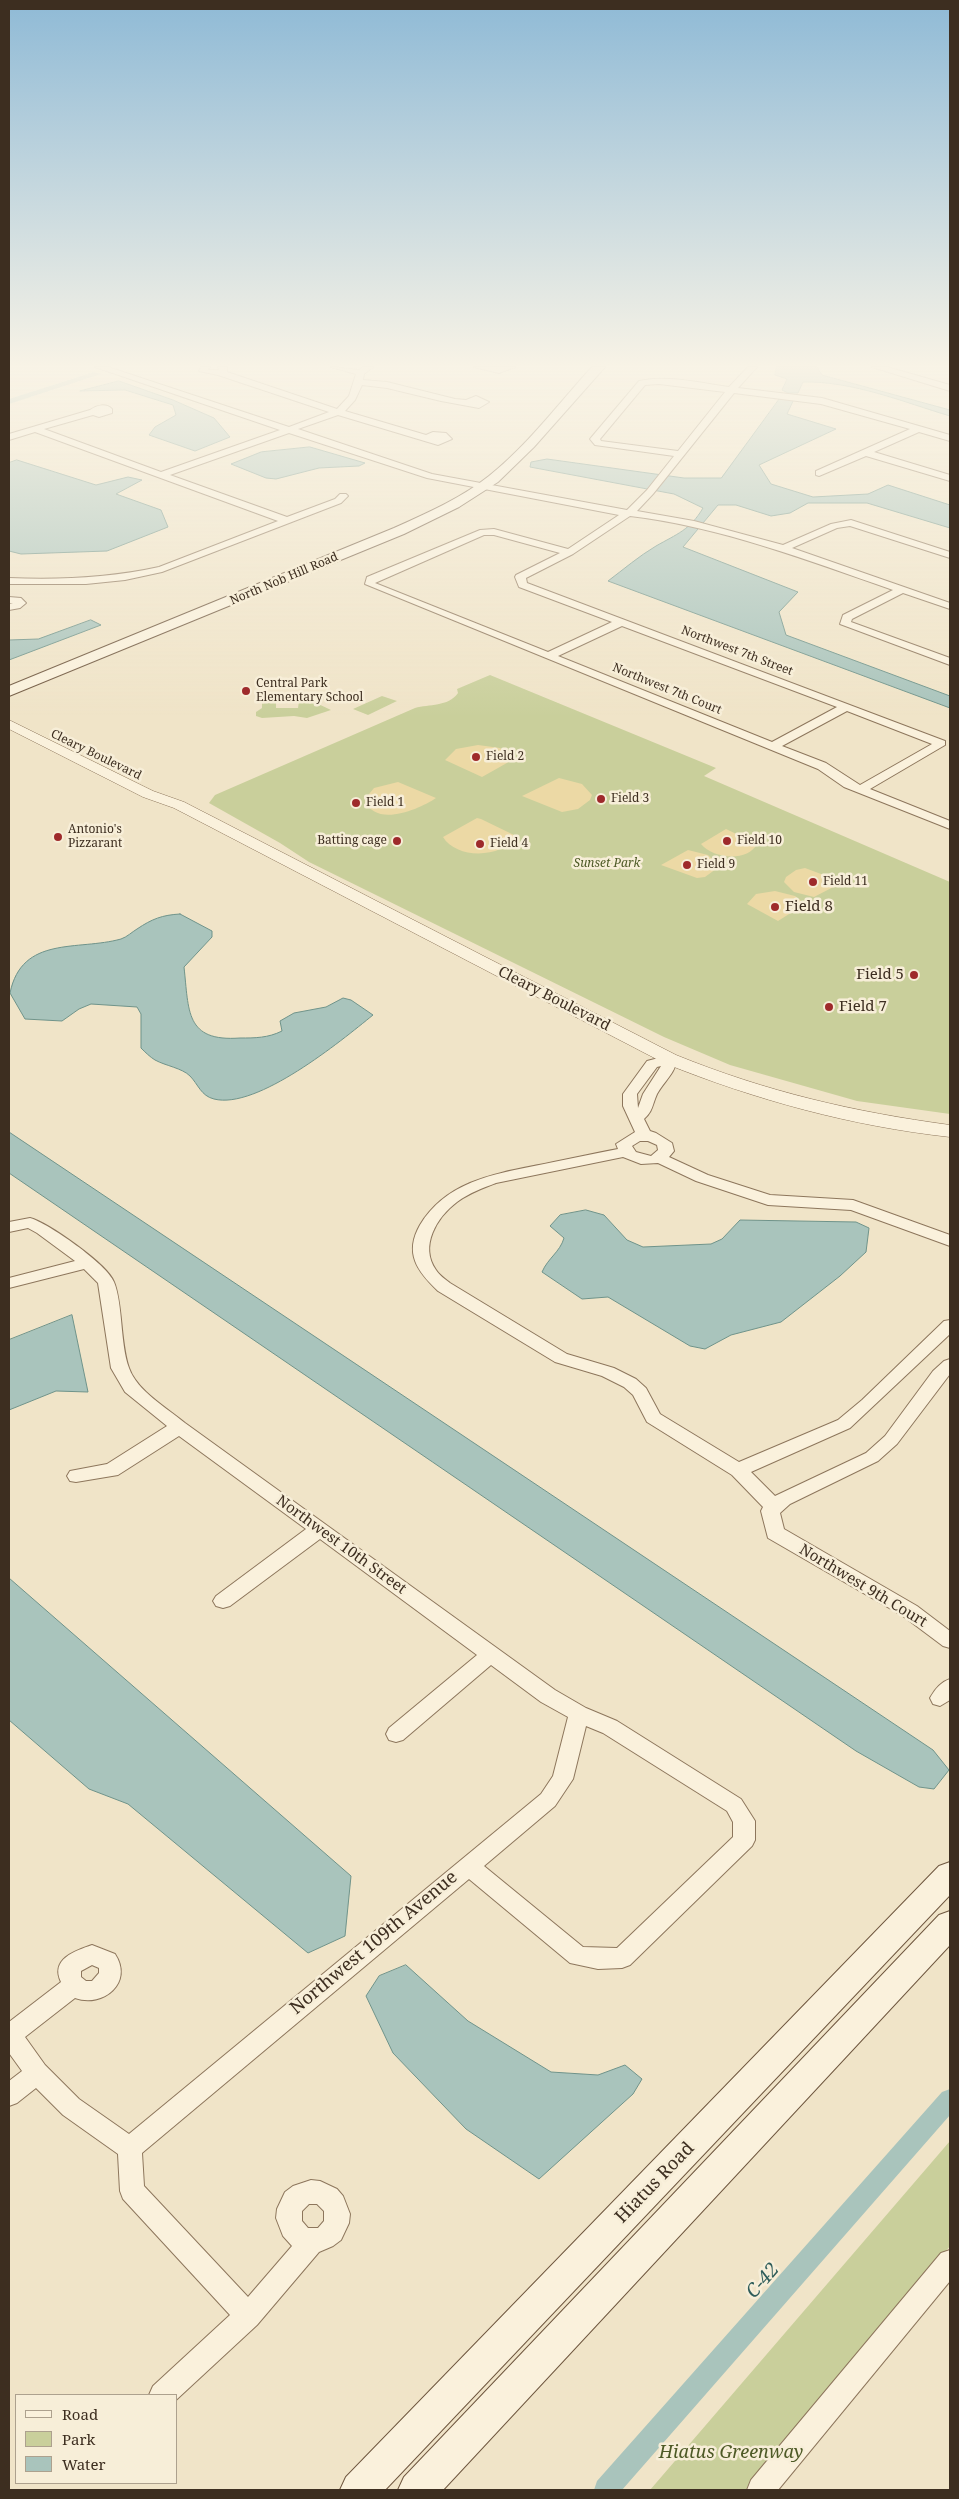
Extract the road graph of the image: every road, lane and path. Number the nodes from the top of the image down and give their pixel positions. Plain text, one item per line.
1 (478, 483) edge
2 (189, 484) edge
3 (477, 484) edge
4 (481, 484) edge
5 (657, 484) edge
6 (343, 496) dead end
7 (630, 512) junction
8 (288, 521) junction
9 (706, 526) joint
10 (783, 549) junction
11 (569, 552) junction
12 (950, 555) edge
13 (9, 581) edge
14 (28, 582) junction
15 (901, 590) junction
16 (11, 602) edge
17 (950, 606) edge
18 (622, 622) junction
19 (548, 656) junction
20 (950, 662) edge
21 (9, 680) edge
22 (9, 691) edge
23 (846, 707) junction
24 (9, 712) edge
25 (9, 724) edge
26 (772, 746) junction
27 (861, 789) junction
28 (179, 805) junction
29 (950, 824) edge
30 (670, 1059) junction
31 (950, 1132) edge
32 (644, 1135) junction
33 (626, 1152) junction
34 (660, 1158) junction
35 (9, 1227) edge
36 (950, 1241) edge
37 (422, 1259) joint
38 (88, 1263) junction
39 (9, 1283) edge
40 (950, 1325) edge
41 (950, 1365) edge
42 (179, 1427) junction
43 (738, 1470) junction
44 (76, 1476) dead end
45 (774, 1507) junction
46 (320, 1530) junction
47 (223, 1600) dead end
48 (950, 1641) edge
49 (491, 1654) junction
50 (579, 1714) junction
51 (396, 1734) dead end
52 (744, 1821) joint
53 (468, 1865) junction
54 (950, 1875) edge
55 (950, 1924) edge
56 (73, 1986) dead end
57 (10, 2034) edge
58 (37, 2073) junction
59 (9, 2095) edge
60 (130, 2148) junction
61 (312, 2241) dead end
62 (950, 2262) edge
63 (248, 2316) junction
64 (163, 2394) edge
65 (359, 2490) edge
66 (417, 2490) edge
67 (762, 2490) edge

1 - 22 main road, North Nob Hill Road
2 - 8 street
3 - 21 main road, North Nob Hill Road
4 - 7 street
5 - 7 street
6 - 8 street
7 - 9 street
7 - 11 street
8 - 14 street
9 - 10 street
10 - 12 street
10 - 15 street
11 - 18 street, Northwest 7th Street
11 - 19 street, Northwest 7th Court
13 - 14 street
14 - 16 street
15 - 17 street
15 - 20 street
18 - 19 street
18 - 23 street, Northwest 7th Street
19 - 26 street, Northwest 7th Court
23 - 26 street
23 - 27 street, Northwest 7th Street
24 - 28 street, Cleary Boulevard
25 - 28 street, Cleary Boulevard
26 - 27 street, Northwest 7th Court
27 - 29 street, Northwest 7th Court
28 - 30 street, Cleary Boulevard
30 - 31 street, Cleary Boulevard
30 - 32 street
32 - 33 street
32 - 34 street
33 - 34 street
33 - 37 street
34 - 36 street
35 - 38 street, Northwest 10th Street
37 - 43 street
38 - 39 street
38 - 42 street, Northwest 10th Street
40 - 43 street
41 - 45 street
42 - 44 street
42 - 46 street, Northwest 10th Street
43 - 45 street
45 - 48 street, Northwest 9th Court
46 - 47 street
46 - 49 street, Northwest 10th Street
49 - 50 street, Northwest 10th Street
49 - 51 street
50 - 52 street, Northwest 10th Street
50 - 53 street, Northwest 109th Avenue
52 - 53 street
53 - 60 street, Northwest 109th Avenue
54 - 65 main road, Hiatus Road
55 - 66 main road
56 - 57 street
57 - 58 street
58 - 59 street
58 - 60 street
60 - 63 street
61 - 63 street
62 - 67 street
63 - 64 street

